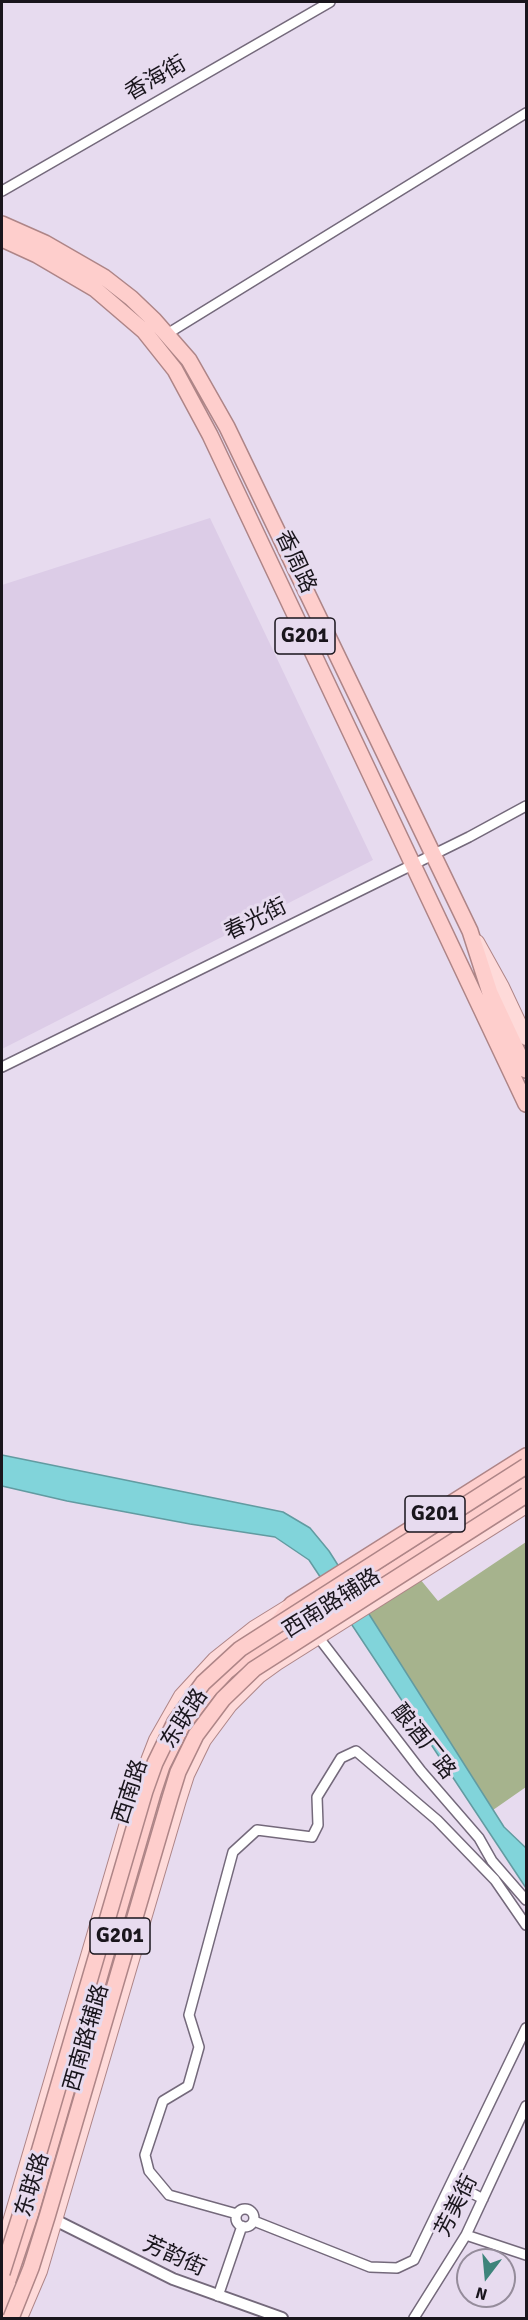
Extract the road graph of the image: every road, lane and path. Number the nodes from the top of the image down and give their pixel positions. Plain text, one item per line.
1 (330, 2) edge
2 (526, 113) edge
3 (2, 190) edge
4 (2, 224) edge
5 (2, 239) edge
6 (167, 334) junction
7 (526, 806) edge
8 (433, 855) junction
9 (413, 864) junction
10 (470, 931) junction
11 (526, 1038) edge
12 (2, 1067) edge
13 (526, 1070) edge
14 (526, 1104) edge
15 (526, 1456) edge
16 (526, 1466) edge
17 (526, 1485) edge
18 (526, 1495) edge
19 (526, 1506) edge
20 (292, 1604) junction
21 (308, 1624) junction
22 (318, 1637) junction
23 (144, 1854) junction
24 (150, 1897) junction
25 (526, 1900) edge
26 (526, 1924) edge
27 (526, 2028) edge
28 (526, 2106) edge
29 (453, 2183) junction
30 (483, 2199) junction
31 (35, 2214) junction
32 (237, 2214) junction
33 (55, 2220) junction
34 (254, 2221) junction
35 (242, 2226) junction
36 (466, 2235) junction
37 (2, 2243) edge
38 (25, 2244) junction
39 (526, 2255) edge
40 (2, 2273) edge
41 (218, 2296) junction
42 (2, 2298) edge
43 (2, 2316) edge
44 (11, 2319) edge
45 (20, 2319) edge
46 (282, 2319) edge
47 (414, 2319) edge

1 - 3 street, 香海街
2 - 6 street
4 - 6 highway, 香周路 / G201
5 - 9 highway, 香周路 / G201
6 - 8 highway, 香周路 / G201
7 - 8 street, 春光街
8 - 9 street, 春光街
8 - 10 highway, 香周路 / G201
9 - 12 street, 春光街
9 - 14 highway, 香周路 / G201
10 - 11 main road, 香周路
10 - 13 highway, G201
15 - 20 highway, 西南路 / G201
16 - 40 highway, 东联路, bridge
17 - 21 highway, 西南路 / G201
18 - 44 highway, 东联路, bridge
19 - 22 main road, 西南路辅路
20 - 21 street, 酿酒厂路
20 - 31 highway, 西南路 / G201
20 - 37 main road, 西南路辅路
21 - 22 street, 酿酒厂路
21 - 23 highway, 西南路 / G201
22 - 24 main road, 西南路辅路
22 - 25 street, 酿酒厂路
23 - 24 highway
23 - 31 highway, 西南路 / G201
24 - 33 main road, 西南路辅路
26 - 32 street
27 - 29 street
28 - 30 street, 芳美街
29 - 30 street
29 - 34 street
30 - 36 street, 芳美街
31 - 33 highway
31 - 38 highway, 西南路 / G201
32 - 34 street
32 - 35 street
33 - 41 street, 芳韵街
33 - 45 main road, 西南路辅路
34 - 35 street
35 - 41 street
36 - 39 street
36 - 47 street, 芳美街
37 - 38 street
38 - 42 highway, 西南路 / G201
38 - 43 highway, 西南路 / G201
41 - 46 street, 芳韵街

